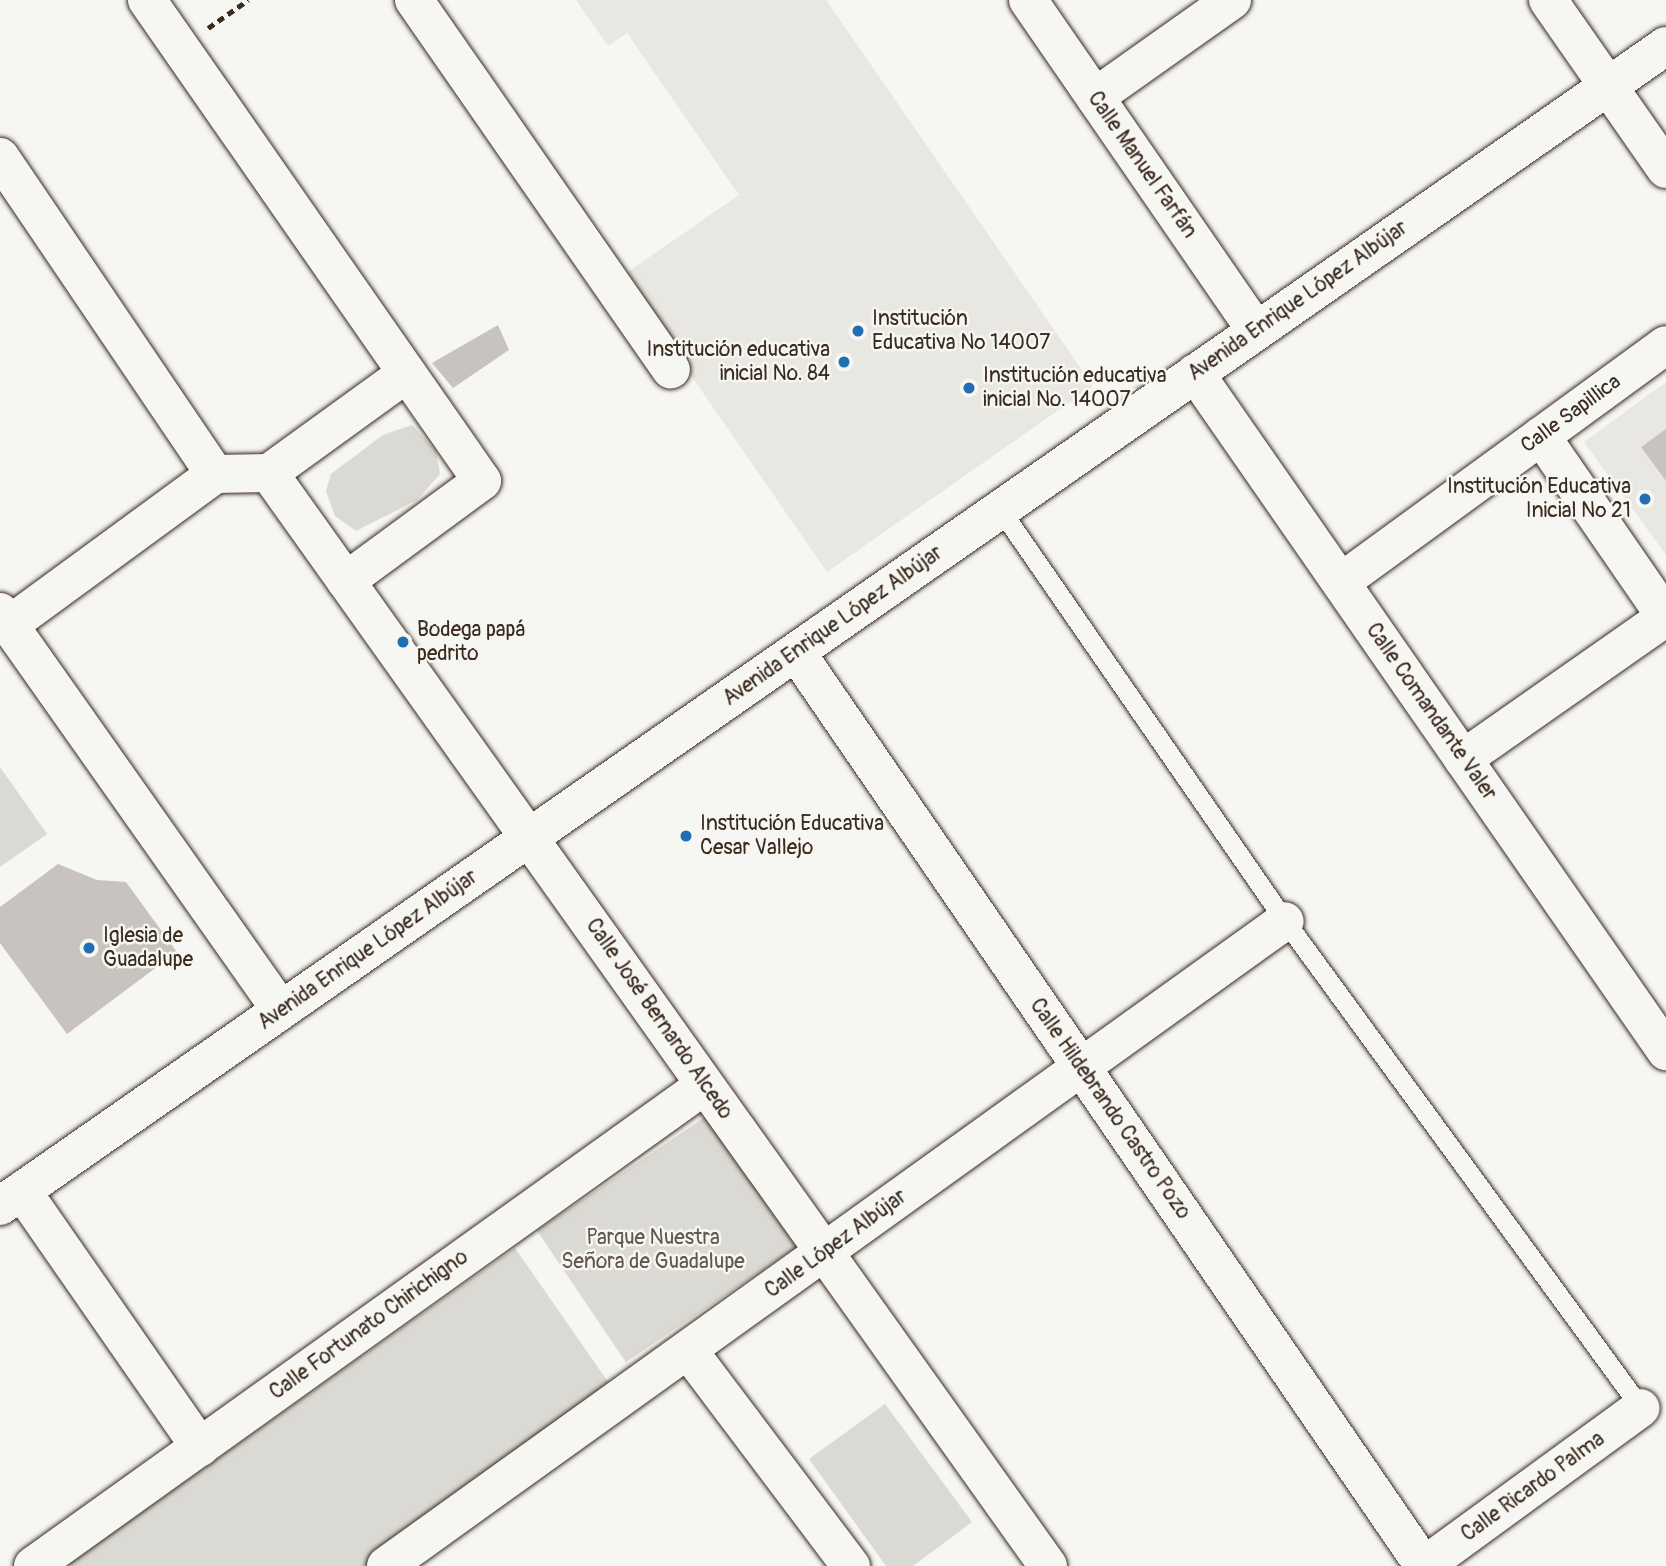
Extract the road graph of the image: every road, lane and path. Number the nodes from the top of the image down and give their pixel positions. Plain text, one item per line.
1 (147, 0) edge
2 (248, 0) edge
3 (414, 0) edge
4 (1028, 0) edge
5 (1232, 0) edge
6 (1548, 0) edge
7 (1666, 46) edge
8 (182, 47) junction
9 (1608, 85) junction
10 (1094, 96) junction
11 (0, 156) edge
12 (1666, 169) edge
13 (1256, 331) junction
14 (1666, 345) edge
15 (671, 370) dead end
16 (407, 373) junction
17 (1195, 373) junction
18 (1541, 436) junction
19 (270, 472) junction
20 (215, 474) junction
21 (1000, 509) junction
22 (346, 581) junction
23 (1341, 582) junction
24 (1666, 617) edge
25 (4, 618) edge
26 (796, 652) junction
27 (1464, 759) junction
28 (529, 838) junction
29 (1285, 921) junction
30 (281, 1010) junction
31 (1666, 1051) edge
32 (1082, 1067) junction
33 (705, 1085) junction
34 (11, 1199) edge
35 (824, 1252) junction
36 (688, 1350) junction
37 (1642, 1408) joint
38 (200, 1447) junction
39 (33, 1566) edge
40 (386, 1566) edge
41 (851, 1566) edge
42 (1048, 1566) edge
43 (1424, 1566) edge

1 - 8 street
2 - 8 path
3 - 15 street
4 - 10 street, Calle Manuel Farfán
5 - 10 street
6 - 9 street
7 - 9 street, Avenida Enrique López Albújar
8 - 16 street
9 - 12 street
9 - 13 street, Avenida Enrique López Albújar
10 - 13 street, Calle Manuel Farfán
11 - 20 street
13 - 17 street, Avenida Enrique López Albújar
14 - 18 street, Calle Sapillica
16 - 19 street
16 - 22 street
17 - 21 street, Avenida Enrique López Albújar
17 - 23 street, Calle Comandante Valer
18 - 23 street, Calle Sapillica
18 - 24 street
19 - 20 street
19 - 22 street, Calle José Bernardo Alcedo
20 - 25 street
21 - 26 street, Avenida Enrique López Albújar
21 - 29 lane
22 - 28 street, Calle José Bernardo Alcedo
23 - 27 street, Calle Comandante Valer
24 - 27 street
25 - 30 street
26 - 28 street, Avenida Enrique López Albújar
26 - 32 street, Calle Hildebrando Castro Pozo
27 - 31 street, Calle Comandante Valer
28 - 30 street, Avenida Enrique López Albújar
28 - 33 street, Calle José Bernardo Alcedo
29 - 32 street, Calle López Albújar
29 - 37 lane
30 - 34 street, Avenida Enrique López Albújar
32 - 35 street, Calle López Albújar
32 - 43 street, Calle Hildebrando Castro Pozo
33 - 35 street, Calle José Bernardo Alcedo
33 - 38 street, Calle Fortunato Chirichigno
34 - 38 street
35 - 36 street, Calle López Albújar
35 - 42 street, Calle José Bernardo Alcedo
36 - 40 street, Calle López Albújar
36 - 41 street
37 - 43 street, Calle Ricardo Palma
38 - 39 street, Calle Fortunato Chirichigno

